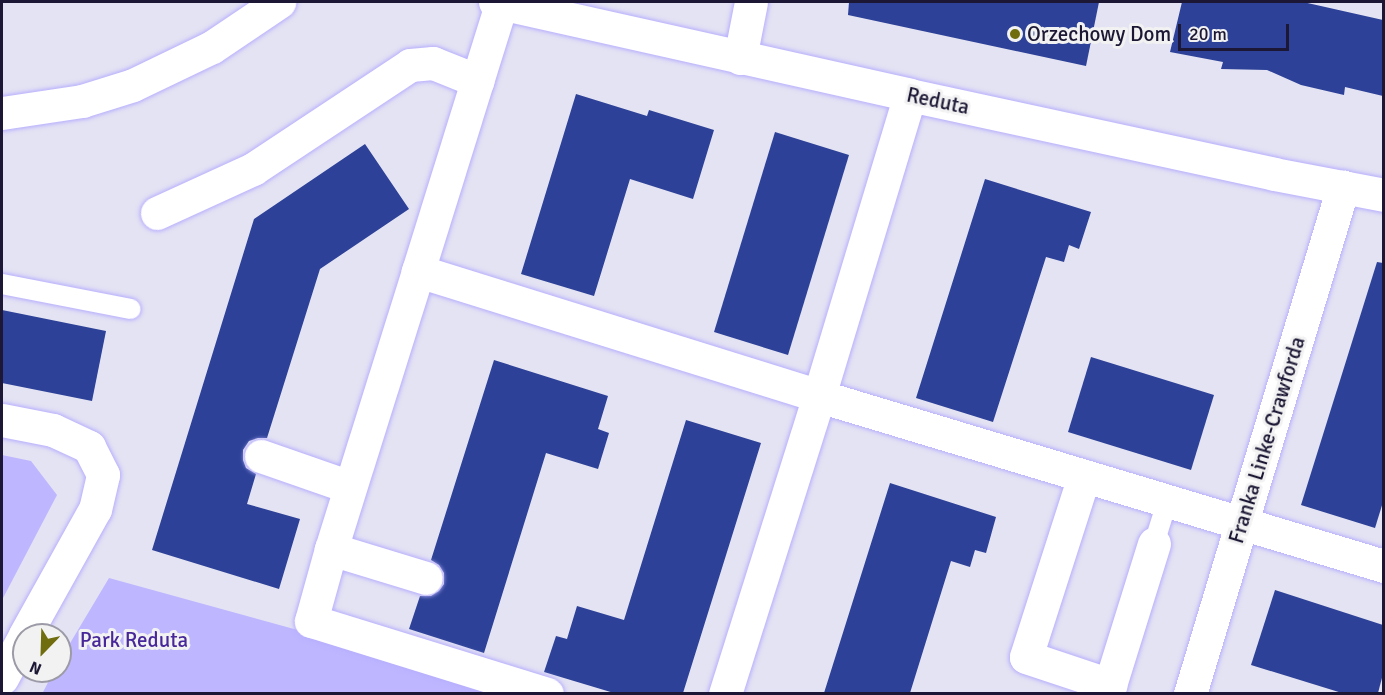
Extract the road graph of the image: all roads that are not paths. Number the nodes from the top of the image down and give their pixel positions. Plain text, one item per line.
1 (279, 2) edge
2 (751, 2) edge
3 (498, 3) edge
4 (740, 58) junction
5 (478, 81) junction
6 (910, 95) junction
7 (2, 113) edge
8 (1343, 187) junction
9 (1383, 195) edge
10 (157, 213) dead end
11 (418, 272) junction
12 (2, 284) edge
13 (131, 309) dead end
14 (819, 396) junction
15 (2, 420) edge
16 (261, 456) dead end
17 (1084, 476) junction
18 (350, 487) junction
19 (1167, 502) junction
20 (1242, 522) junction
21 (1154, 544) joint
22 (331, 549) junction
23 (1383, 566) edge
24 (426, 578) dead end
25 (32, 623) edge
26 (12, 660) edge
27 (2, 678) edge
28 (547, 693) edge
29 (725, 693) edge
30 (1190, 693) edge

1 - 7 street
2 - 4 street
3 - 4 street, Reduta
3 - 5 street
4 - 6 street, Reduta
5 - 10 street
5 - 11 street
6 - 8 street, Reduta
6 - 14 street
8 - 9 street, Reduta
8 - 20 street, Franka Linke-Crawforda
11 - 14 street
11 - 18 street
12 - 13 lane
14 - 17 street
14 - 29 street
15 - 25 street
16 - 18 street
17 - 19 street
17 - 21 street
18 - 22 street
19 - 20 street
19 - 21 lane
20 - 23 street
20 - 30 street, Franka Linke-Crawforda
22 - 24 street
22 - 28 street
26 - 27 street

